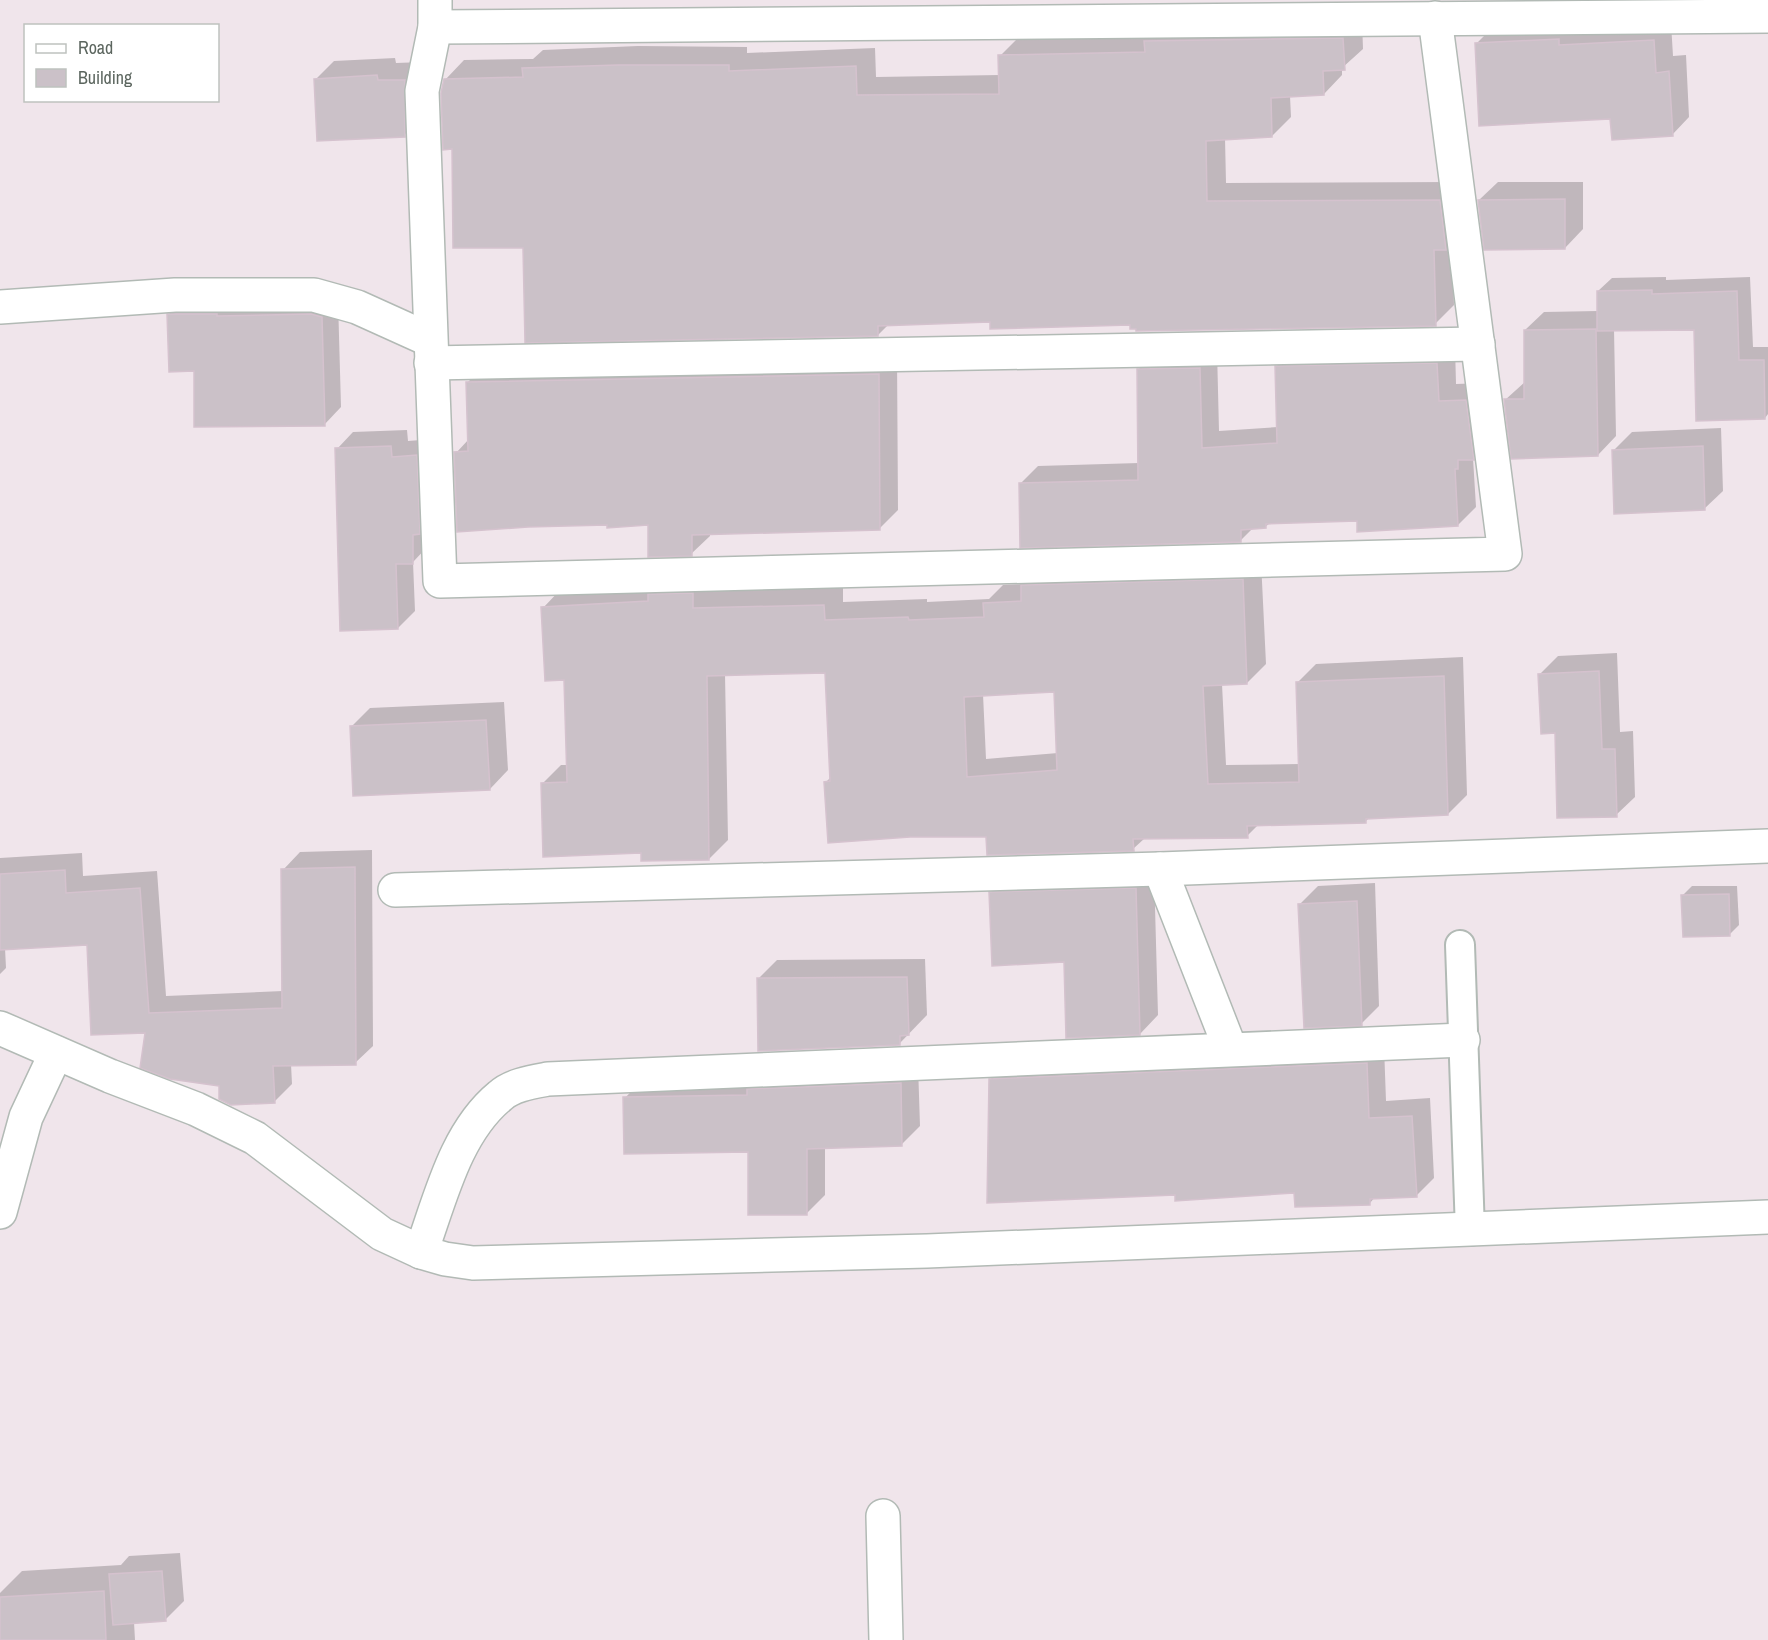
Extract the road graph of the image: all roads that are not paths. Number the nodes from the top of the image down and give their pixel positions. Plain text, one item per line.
1 (435, 13) edge
2 (1768, 16) edge
3 (1435, 18) junction
4 (0, 307) edge
5 (1478, 344) junction
6 (431, 352) junction
7 (1768, 846) edge
8 (1160, 869) junction
9 (395, 890) dead end
10 (1460, 945) dead end
11 (0, 1028) edge
12 (1463, 1040) junction
13 (1230, 1048) junction
14 (56, 1053) junction
15 (0, 1212) edge
16 (1768, 1217) edge
17 (1470, 1231) junction
18 (421, 1252) junction
19 (883, 1516) dead end
20 (886, 1640) edge

1 - 3 street
1 - 6 street
2 - 3 street
3 - 5 street
4 - 6 street
5 - 6 street
5 - 6 street
7 - 8 street
8 - 9 street
8 - 13 street
10 - 12 lane
11 - 14 street
12 - 13 street
12 - 17 lane
13 - 18 street
14 - 15 street
14 - 18 street
16 - 17 street
17 - 18 street
19 - 20 street

